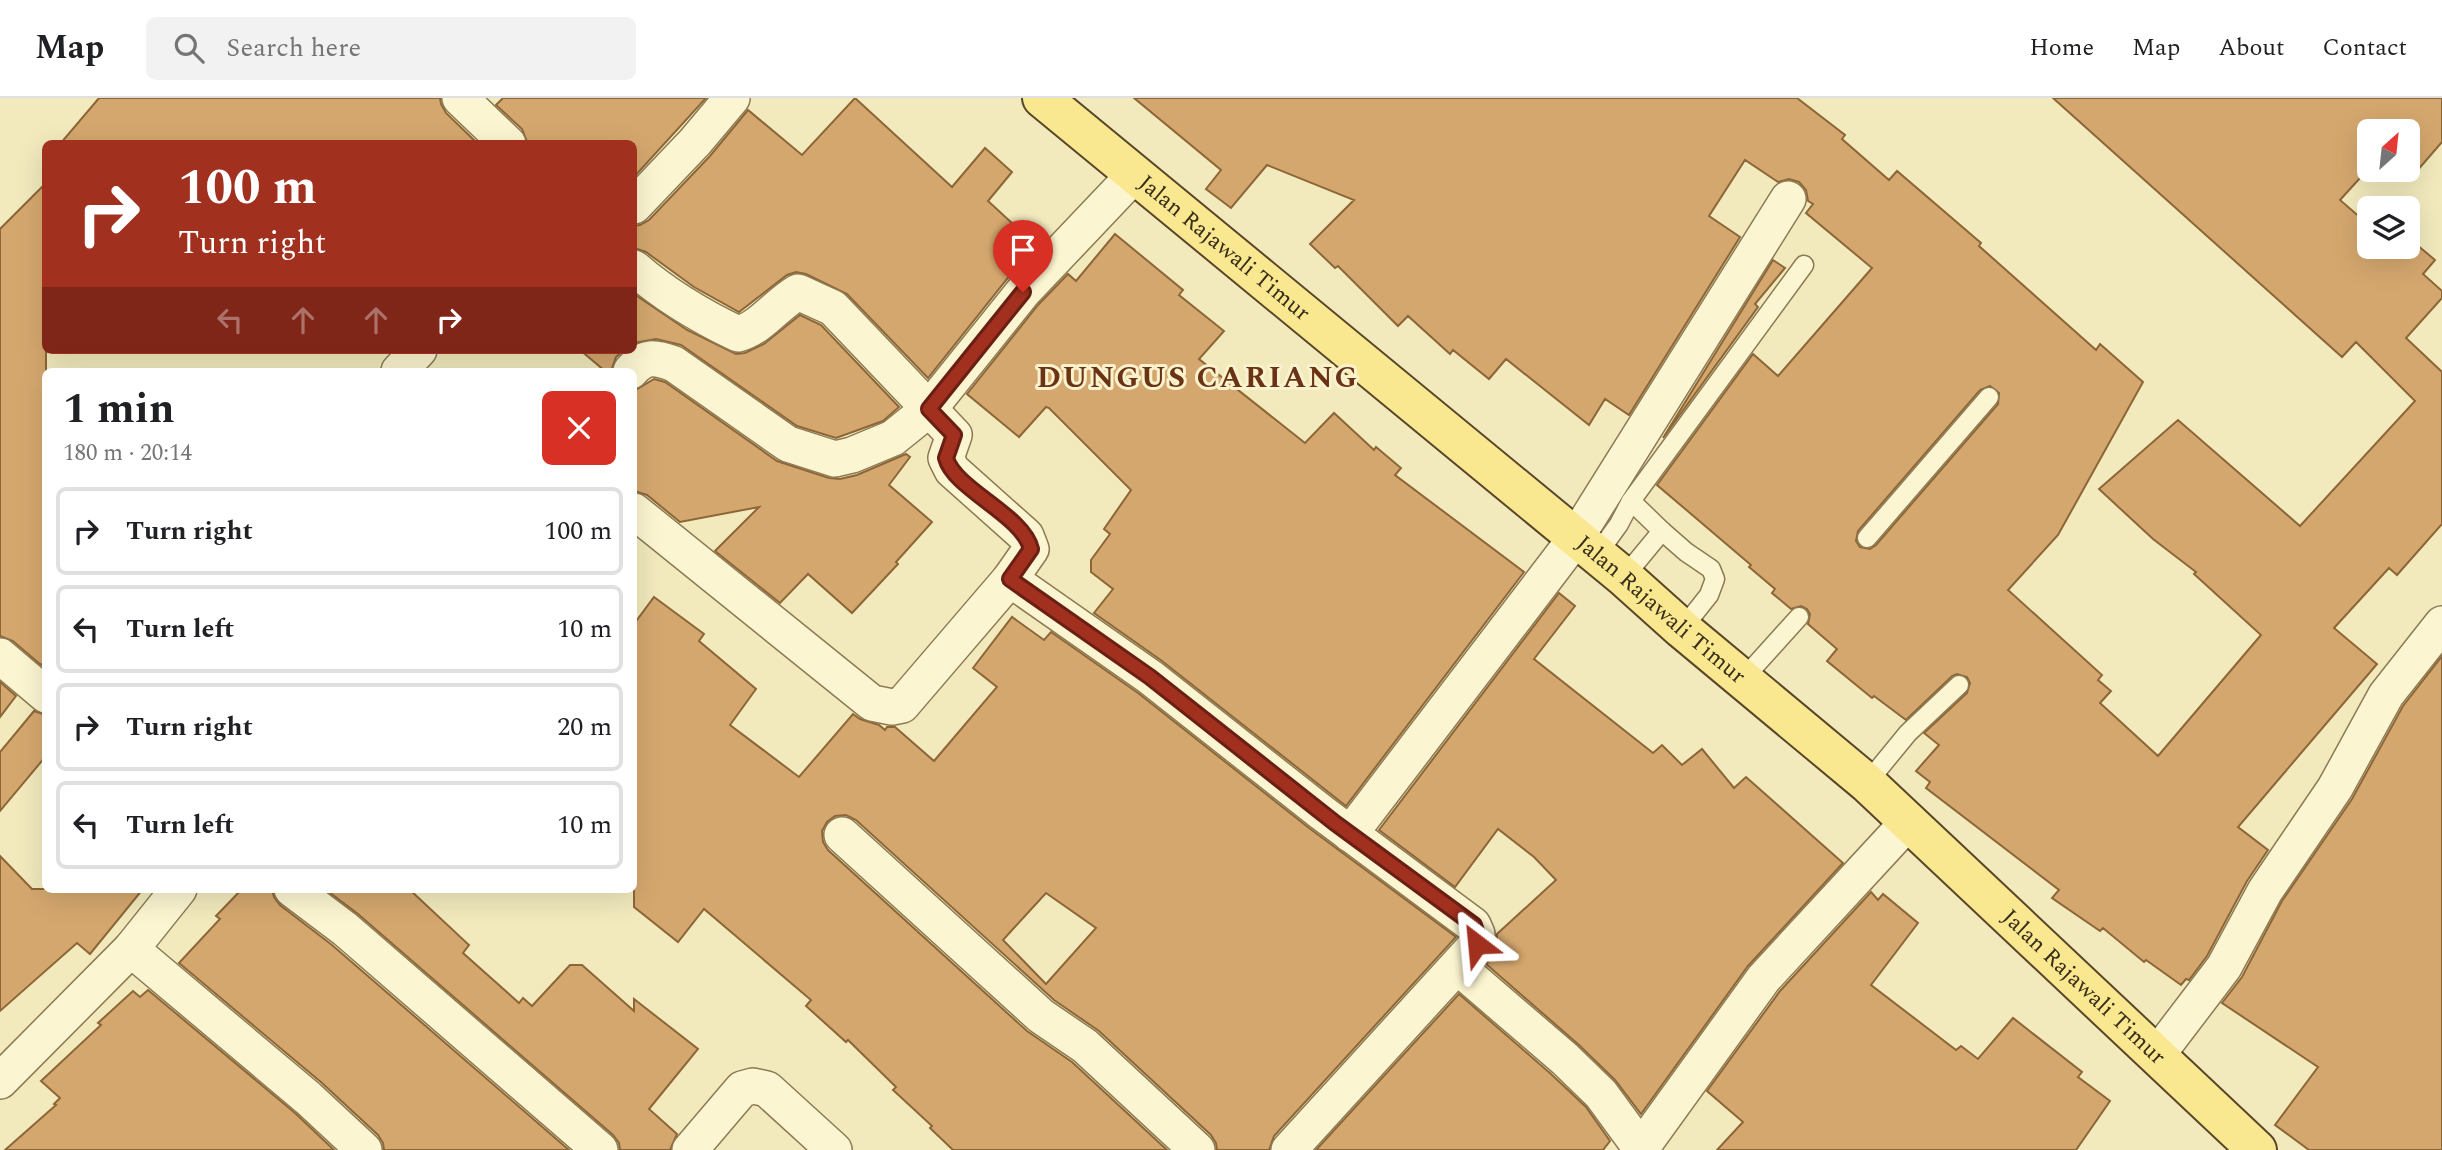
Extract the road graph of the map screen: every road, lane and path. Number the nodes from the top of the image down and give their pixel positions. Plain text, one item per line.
1 (460, 98) edge
2 (732, 98) edge
3 (1042, 98) edge
4 (504, 140) edge
5 (1135, 174) junction
6 (1788, 199) dead end
7 (637, 203) edge
8 (1804, 264) dead end
9 (637, 271) edge
10 (415, 354) edge
11 (402, 368) edge
12 (634, 368) edge
13 (1989, 397) dead end
14 (929, 409) junction
15 (1631, 502) junction
16 (637, 513) edge
17 (1662, 531) junction
18 (1867, 538) dead end
19 (1598, 557) junction
20 (1010, 579) junction
21 (1799, 617) dead end
22 (2442, 624) edge
23 (1682, 629) junction
24 (0, 656) edge
25 (1743, 679) junction
26 (40, 682) edge
27 (1959, 685) dead end
28 (1867, 783) junction
29 (1909, 821) junction
30 (1350, 834) junction
31 (842, 835) dead end
32 (176, 893) edge
33 (297, 893) edge
34 (131, 948) junction
35 (1458, 967) junction
36 (2157, 1055) junction
37 (0, 1081) edge
38 (1642, 1148) edge
39 (365, 1150) edge
40 (600, 1150) edge
41 (690, 1150) edge
42 (834, 1150) edge
43 (1198, 1150) edge
44 (1289, 1150) edge
45 (2257, 1150) edge

1 - 4 street
2 - 7 street
3 - 5 main road, Jalan Rajawali Timur
5 - 14 street
5 - 19 main road, Jalan Rajawali Timur
6 - 19 street
8 - 15 lane
9 - 14 street
10 - 11 street
12 - 14 street
13 - 18 lane
14 - 20 street
15 - 17 lane
15 - 19 lane
16 - 20 street
17 - 19 lane
17 - 23 lane
19 - 23 main road, Jalan Rajawali Timur
19 - 30 street
20 - 30 street
21 - 25 lane
22 - 36 street
23 - 25 main road, Jalan Rajawali Timur
24 - 26 street
25 - 28 main road, Jalan Rajawali Timur
27 - 28 lane
28 - 29 main road, Jalan Rajawali Timur
29 - 36 main road, Jalan Rajawali Timur
29 - 38 street
30 - 35 street
31 - 43 street
32 - 34 street
33 - 40 street
34 - 37 street
34 - 39 street
35 - 38 street
35 - 44 street
36 - 45 main road, Jalan Rajawali Timur
41 - 42 street

